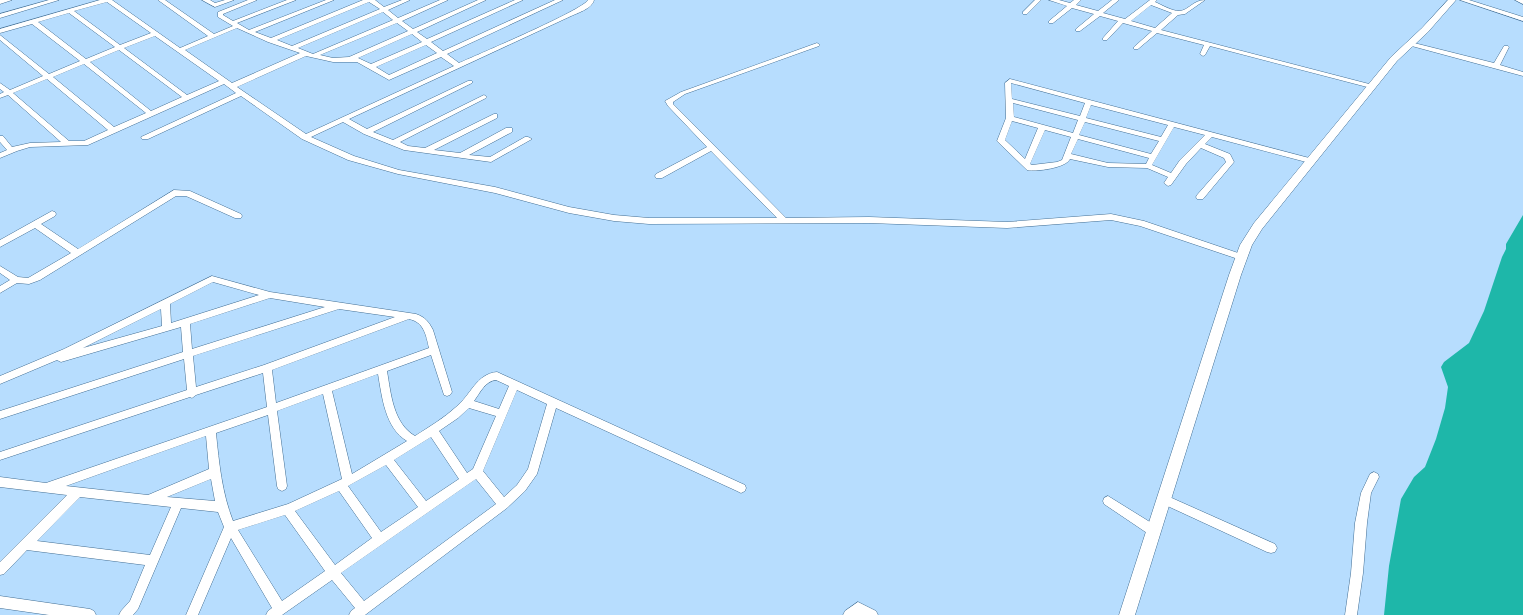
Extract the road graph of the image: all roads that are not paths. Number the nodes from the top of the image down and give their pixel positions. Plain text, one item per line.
1 (9, 0) edge
2 (56, 0) edge
3 (108, 0) edge
4 (161, 0) edge
5 (204, 0) edge
6 (231, 0) edge
7 (254, 0) edge
8 (293, 0) edge
9 (331, 0) edge
10 (370, 0) edge
11 (407, 0) edge
12 (445, 0) edge
13 (483, 0) edge
14 (520, 0) edge
15 (560, 0) edge
16 (591, 0) edge
17 (1038, 0) edge
18 (1052, 0) edge
19 (1078, 0) edge
20 (1116, 0) edge
21 (1202, 0) edge
22 (1452, 0) edge
23 (1463, 0) edge
24 (1518, 0) edge
25 (1153, 1) edge
26 (0, 2) edge
27 (1523, 2) edge
28 (1070, 6) junction
29 (384, 10) junction
30 (70, 11) junction
31 (1025, 13) dead end
32 (1176, 13) junction
33 (1098, 14) junction
34 (0, 16) edge
35 (1523, 19) edge
36 (397, 20) junction
37 (33, 21) junction
38 (1124, 21) junction
39 (1051, 22) dead end
40 (234, 25) junction
41 (1078, 30) dead end
42 (1155, 30) junction
43 (0, 31) edge
44 (411, 31) junction
45 (249, 32) junction
46 (156, 33) junction
47 (213, 36) junction
48 (0, 37) edge
49 (1105, 39) dead end
50 (270, 41) junction
51 (426, 42) junction
52 (817, 44) dead end
53 (1208, 44) junction
54 (1410, 44) junction
55 (1256, 46) dead end
56 (1506, 47) dead end
57 (121, 48) junction
58 (1136, 48) dead end
59 (291, 49) junction
60 (180, 50) junction
61 (441, 53) junction
62 (304, 54) junction
63 (1203, 54) dead end
64 (1253, 55) junction
65 (313, 56) junction
66 (350, 59) junction
67 (85, 62) junction
68 (458, 66) junction
69 (1496, 66) junction
70 (371, 67) junction
71 (1523, 74) edge
72 (48, 76) junction
73 (224, 81) junction
74 (470, 82) dead end
75 (0, 85) edge
76 (232, 86) junction
77 (1371, 86) junction
78 (8, 92) junction
79 (241, 93) junction
80 (0, 96) edge
81 (186, 97) junction
82 (484, 97) dead end
83 (1009, 100) junction
84 (1089, 102) junction
85 (150, 113) junction
86 (494, 116) dead end
87 (1010, 118) junction
88 (1082, 118) junction
89 (343, 120) junction
90 (1172, 124) junction
91 (1042, 127) junction
92 (113, 130) junction
93 (509, 130) dead end
94 (367, 132) junction
95 (1211, 134) junction
96 (305, 136) junction
97 (1076, 136) junction
98 (145, 137) dead end
99 (0, 138) edge
100 (528, 139) dead end
101 (1163, 140) junction
102 (67, 143) junction
103 (393, 143) junction
104 (1201, 145) junction
105 (713, 147) junction
106 (11, 150) junction
107 (427, 150) junction
108 (0, 156) edge
109 (461, 156) junction
110 (1068, 156) junction
111 (1153, 157) junction
112 (1310, 161) junction
113 (1026, 165) junction
114 (1148, 166) junction
115 (659, 176) dead end
116 (1200, 197) dead end
117 (52, 214) dead end
118 (238, 216) dead end
119 (784, 220) junction
120 (35, 224) junction
121 (0, 244) edge
122 (78, 253) junction
123 (1241, 256) junction
124 (0, 269) edge
125 (16, 280) junction
126 (0, 290) edge
127 (270, 295) junction
128 (165, 302) junction
129 (338, 306) junction
130 (409, 316) junction
131 (185, 322) junction
132 (167, 328) junction
133 (434, 350) junction
134 (188, 355) junction
135 (39, 364) junction
136 (267, 368) junction
137 (382, 369) junction
138 (0, 380) edge
139 (515, 384) junction
140 (327, 389) junction
141 (447, 392) dead end
142 (192, 394) junction
143 (553, 402) junction
144 (467, 403) junction
145 (272, 409) junction
146 (502, 414) junction
147 (0, 415) edge
148 (211, 430) junction
149 (432, 430) junction
150 (415, 441) junction
151 (1, 454) edge
152 (387, 459) junction
153 (215, 472) junction
154 (477, 472) junction
155 (1374, 476) dead end
156 (466, 480) junction
157 (0, 482) edge
158 (344, 483) junction
159 (282, 486) dead end
160 (48, 487) junction
161 (741, 488) dead end
162 (78, 492) junction
163 (149, 499) junction
164 (1164, 500) junction
165 (1108, 502) dead end
166 (178, 503) junction
167 (503, 505) junction
168 (222, 506) junction
169 (425, 508) junction
170 (287, 509) junction
171 (230, 527) junction
172 (1154, 531) junction
173 (380, 540) junction
174 (26, 545) junction
175 (1271, 548) dead end
176 (153, 561) junction
177 (0, 570) edge
178 (333, 572) junction
179 (0, 602) edge
180 (276, 612) edge
181 (359, 612) edge
182 (90, 615) edge
183 (125, 615) edge
184 (192, 615) edge
185 (849, 615) edge
186 (872, 615) edge
187 (1128, 615) edge
188 (1351, 615) edge

1 - 26 street
2 - 34 street
3 - 30 street
3 - 46 street
4 - 47 street
5 - 6 street
7 - 40 street
8 - 40 street
9 - 45 street
10 - 29 street
10 - 50 street
11 - 29 street
12 - 36 street
13 - 44 street
14 - 51 street
15 - 61 street
16 - 68 street
17 - 31 street
18 - 28 street
19 - 28 street
20 - 33 street
21 - 32 street
22 - 54 street
23 - 35 street
24 - 27 street
25 - 32 street
25 - 38 street
28 - 33 street
28 - 39 street
29 - 36 street
29 - 59 street
30 - 37 street
30 - 57 street
32 - 42 street
33 - 38 street
33 - 41 street
36 - 44 street
36 - 65 street
37 - 43 street
37 - 67 street
38 - 42 street
38 - 49 street
40 - 45 street
40 - 47 street
42 - 53 street
42 - 58 street
44 - 51 street
44 - 66 street
45 - 50 street
46 - 57 street
46 - 60 street
47 - 60 street
48 - 72 street
50 - 59 street
51 - 61 street
51 - 70 street
52 - 105 street
53 - 63 street
53 - 64 street
54 - 69 street
54 - 77 street
55 - 64 street
56 - 69 street
57 - 67 street
57 - 81 street
59 - 62 street
60 - 73 street
61 - 68 street
61 - 70 street
62 - 65 street
62 - 76 street
64 - 77 street
65 - 66 street
66 - 70 street
67 - 72 street
67 - 85 street
68 - 89 street
69 - 71 street
72 - 78 street
72 - 92 street
73 - 76 street
73 - 81 street
74 - 94 street
75 - 78 street
76 - 79 street
77 - 112 street
78 - 80 street
78 - 102 street
79 - 96 street
79 - 98 street
81 - 85 street
82 - 103 street
83 - 84 street
83 - 87 street
83 - 88 street
84 - 88 street
84 - 90 street
85 - 92 street
86 - 107 street
87 - 91 street
87 - 113 street
88 - 97 street
88 - 101 street
89 - 94 street
89 - 96 street
90 - 95 street
90 - 101 street
91 - 97 street
91 - 113 street
92 - 102 street
93 - 109 street
94 - 103 street
95 - 104 street
95 - 112 street
96 - 119 street
97 - 110 street
97 - 111 street
99 - 106 street
100 - 109 street
101 - 111 street
102 - 106 street
103 - 107 street
104 - 114 street
104 - 116 street
105 - 115 street
105 - 119 street
106 - 108 street
107 - 109 street
110 - 113 street
110 - 114 street
111 - 114 street
112 - 123 street
117 - 120 street
118 - 122 street
119 - 123 street
120 - 121 street
120 - 122 street
122 - 125 street
123 - 164 street
124 - 125 street
125 - 126 street
127 - 128 street
127 - 129 street
127 - 131 street
128 - 132 street
128 - 135 street
129 - 130 street
129 - 134 street
130 - 133 street
130 - 136 street
131 - 132 street
131 - 134 street
132 - 135 street
133 - 137 street
133 - 141 street
134 - 142 street
134 - 147 street
135 - 138 street
136 - 142 street
136 - 145 street
137 - 140 street
137 - 150 street
139 - 143 street
139 - 144 street
139 - 146 street
140 - 145 street
140 - 158 street
142 - 151 street
143 - 161 street
143 - 167 street
144 - 146 street
144 - 149 street
145 - 148 street
145 - 159 street
146 - 154 street
148 - 153 street
148 - 160 street
149 - 150 street
149 - 156 street
150 - 152 street
152 - 158 street
152 - 169 street
153 - 163 street
153 - 168 street
154 - 156 street
154 - 167 street
155 - 188 street
156 - 169 street
157 - 160 street
158 - 170 street
158 - 173 street
160 - 162 street
162 - 163 street
162 - 174 street
163 - 166 street
164 - 172 street
164 - 175 street
165 - 172 street
166 - 168 street
166 - 176 street
167 - 181 street
168 - 171 street
169 - 173 street
170 - 171 street
170 - 178 street
171 - 180 street
171 - 184 street
172 - 187 street
173 - 178 street
174 - 176 street
174 - 177 street
176 - 183 street
178 - 180 street
178 - 181 street
179 - 182 street
185 - 186 street

